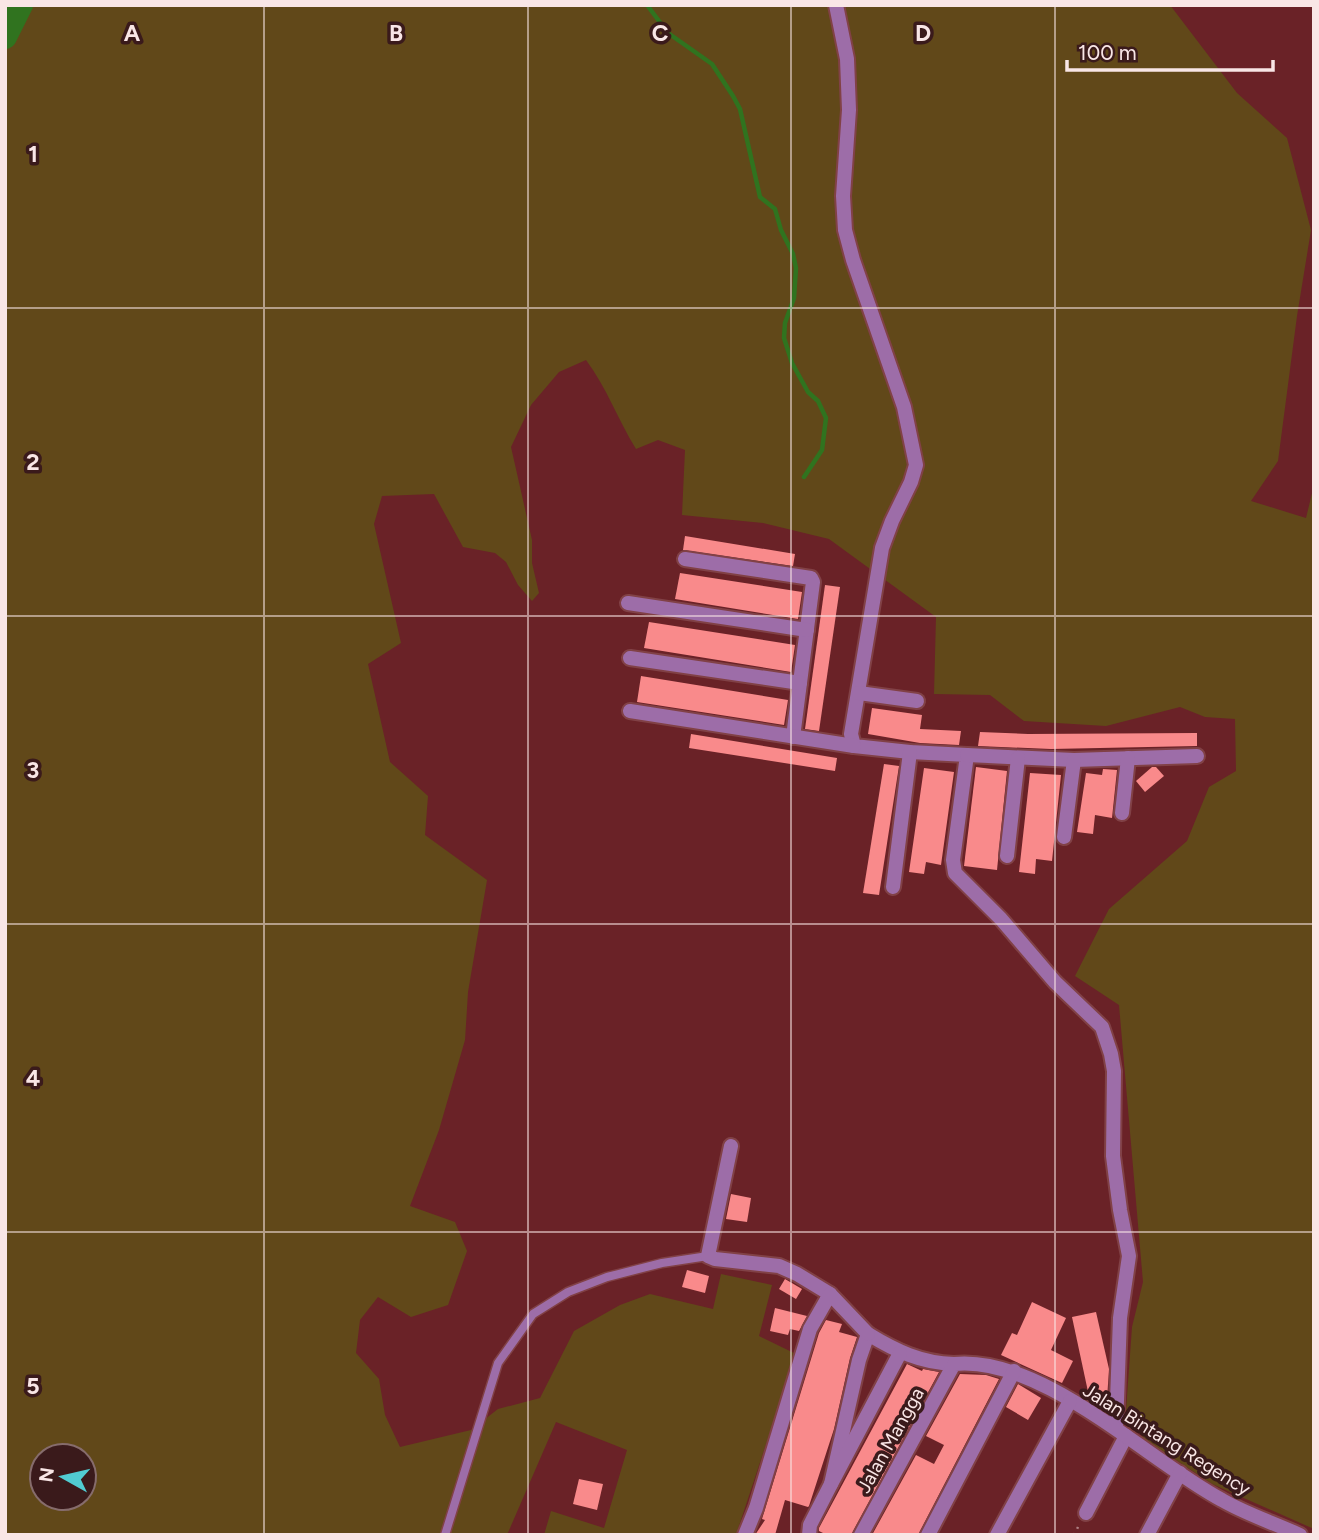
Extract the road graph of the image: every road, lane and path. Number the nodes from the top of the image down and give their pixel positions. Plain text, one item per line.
1 (836, 5) edge
2 (685, 559) dead end
3 (628, 603) dead end
4 (807, 630) junction
5 (630, 659) dead end
6 (800, 683) junction
7 (859, 693) junction
8 (917, 701) dead end
9 (629, 711) dead end
10 (793, 737) junction
11 (854, 746) junction
12 (910, 752) junction
13 (967, 755) junction
14 (1197, 756) dead end
15 (1017, 758) junction
16 (1128, 758) junction
17 (1074, 760) junction
18 (1122, 813) dead end
19 (1064, 837) dead end
20 (1007, 856) dead end
21 (893, 887) dead end
22 (731, 1146) dead end
23 (708, 1256) junction
24 (830, 1294) junction
25 (869, 1334) junction
26 (900, 1353) junction
27 (954, 1364) junction
28 (1014, 1371) junction
29 (1070, 1401) junction
30 (1121, 1432) junction
31 (1180, 1473) junction
32 (831, 1484) junction
33 (1086, 1513) dead end
34 (445, 1535) edge
35 (745, 1535) edge
36 (809, 1535) edge
37 (861, 1535) edge
38 (928, 1535) edge
39 (997, 1535) edge
40 (1147, 1535) edge
41 (1300, 1535) edge

1 - 7 street
2 - 4 street
3 - 4 street
4 - 6 street
5 - 6 street
6 - 10 street
7 - 8 street
7 - 11 street
9 - 10 street
10 - 11 street
11 - 12 street
12 - 13 street
12 - 21 street
13 - 15 street
13 - 30 street
14 - 16 street
15 - 17 street
15 - 20 street
16 - 17 street
16 - 18 street
17 - 19 street
22 - 23 street
23 - 24 street
23 - 34 lane
24 - 25 street
24 - 35 street
25 - 26 street, Jalan Mangga
25 - 32 street, Jalan Mangga
26 - 27 street, Jalan Mangga
26 - 32 street, Jalan Mangga
27 - 28 street, Jalan Mangga
27 - 37 street, Jalan Mangga
28 - 29 street, Jalan Bintang Regency
28 - 38 street
29 - 30 street, Jalan Bintang Regency
29 - 39 street
30 - 31 street, Jalan Bintang Regency
30 - 33 street
31 - 40 street
31 - 41 street, Jalan Bintang Regency
32 - 36 street, Jalan Mangga

